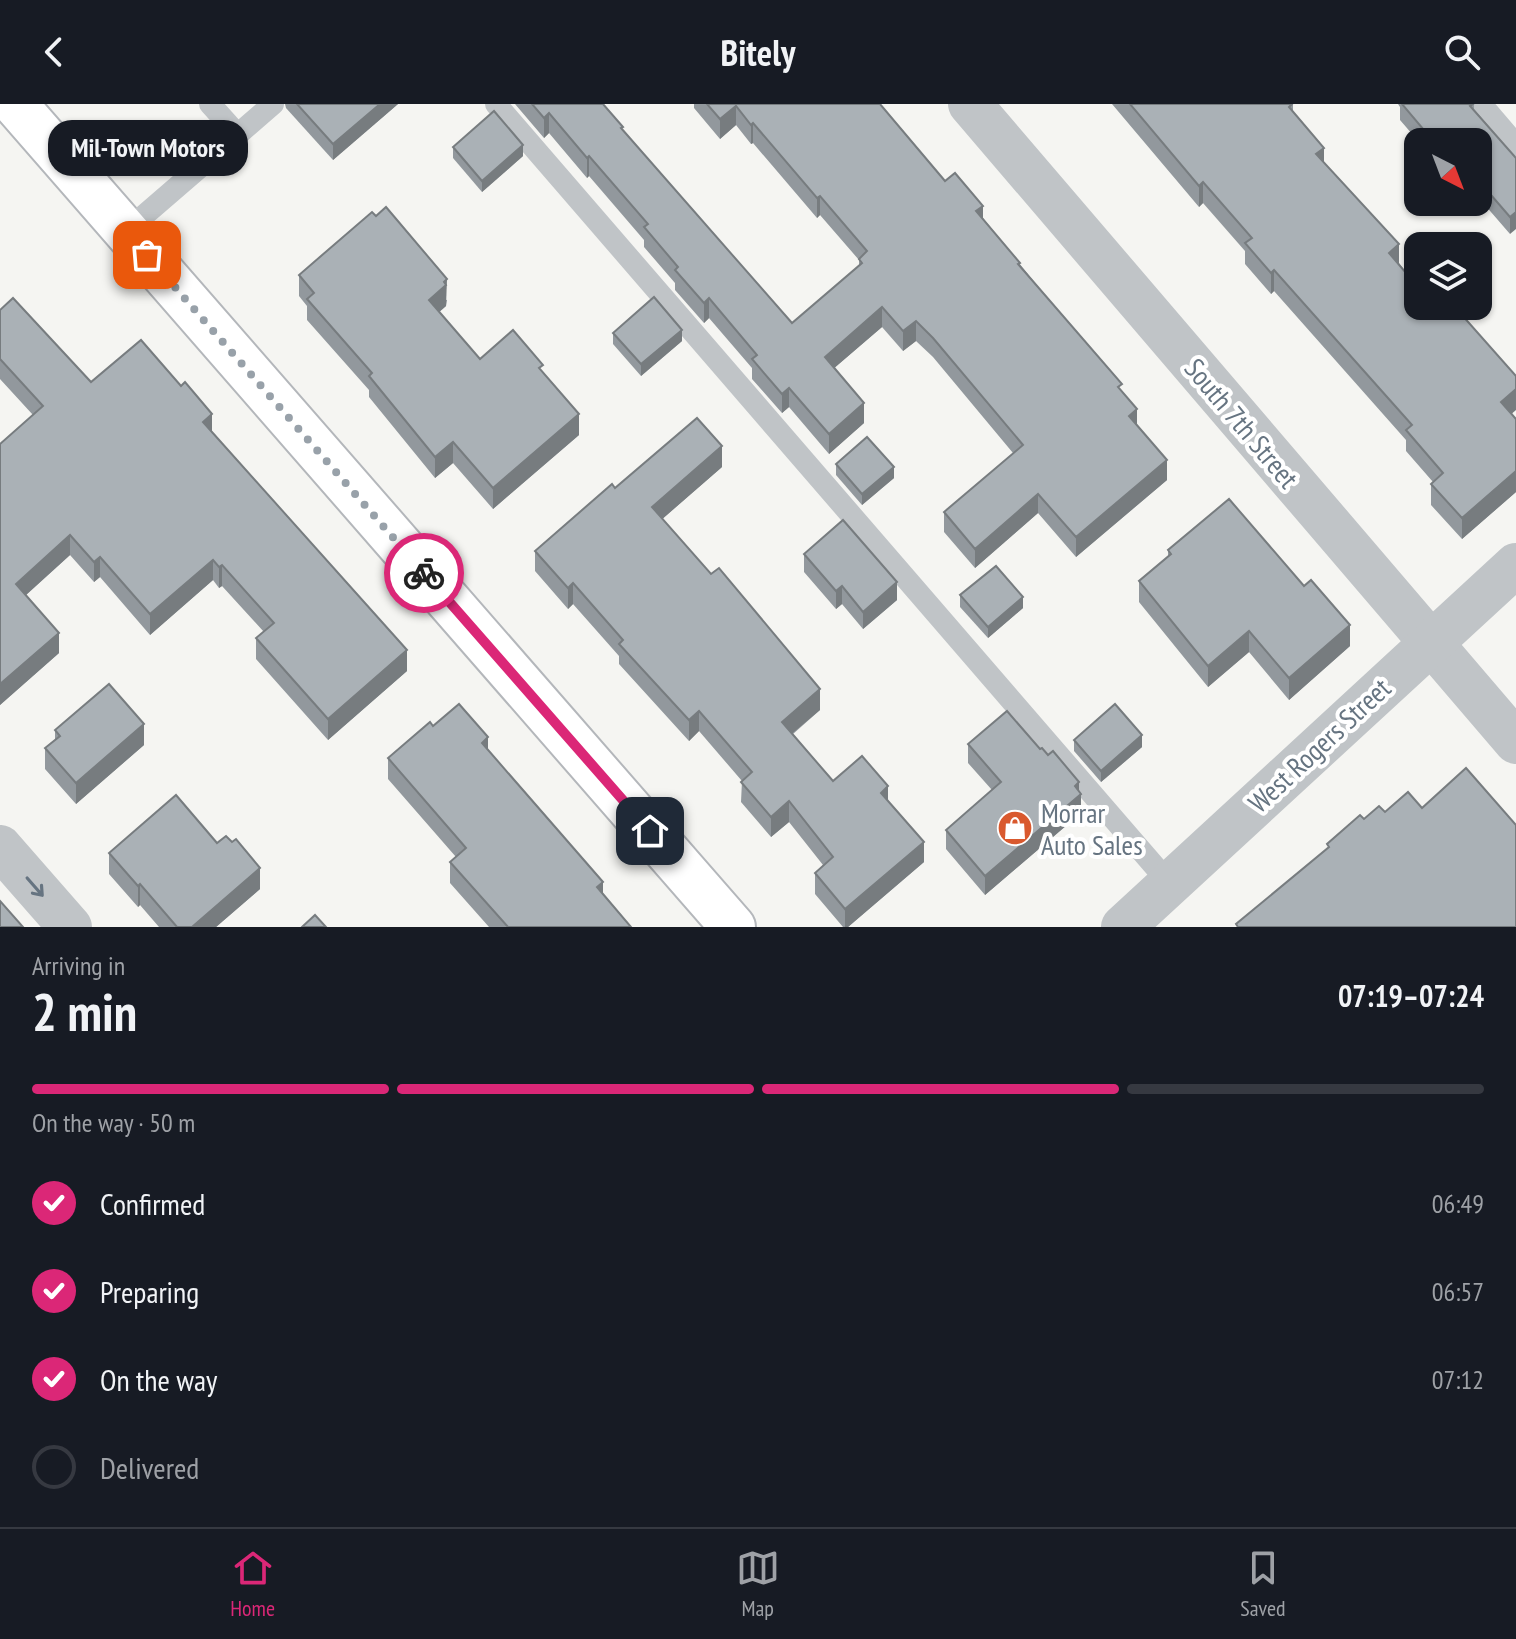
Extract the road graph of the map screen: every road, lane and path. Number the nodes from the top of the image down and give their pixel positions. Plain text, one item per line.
1 (15, 104) edge
2 (210, 104) edge
3 (273, 104) edge
4 (496, 104) edge
5 (970, 104) edge
6 (1481, 104) edge
7 (238, 135) junction
8 (1516, 145) edge
9 (126, 231) junction
10 (1516, 565) edge
11 (1430, 643) junction
12 (1516, 742) edge
13 (0, 847) edge
14 (1170, 884) junction
15 (70, 927) edge
16 (733, 927) edge
17 (1123, 927) edge

1 - 9 main road
2 - 7 lane
3 - 7 lane
4 - 14 lane
5 - 11 street, South 7th Street
6 - 8 lane
7 - 9 lane
9 - 16 main road
10 - 11 street, West Rogers Street
11 - 12 street, South 7th Street
11 - 14 street, West Rogers Street
13 -> 15 street
14 - 17 street, West Rogers Street

